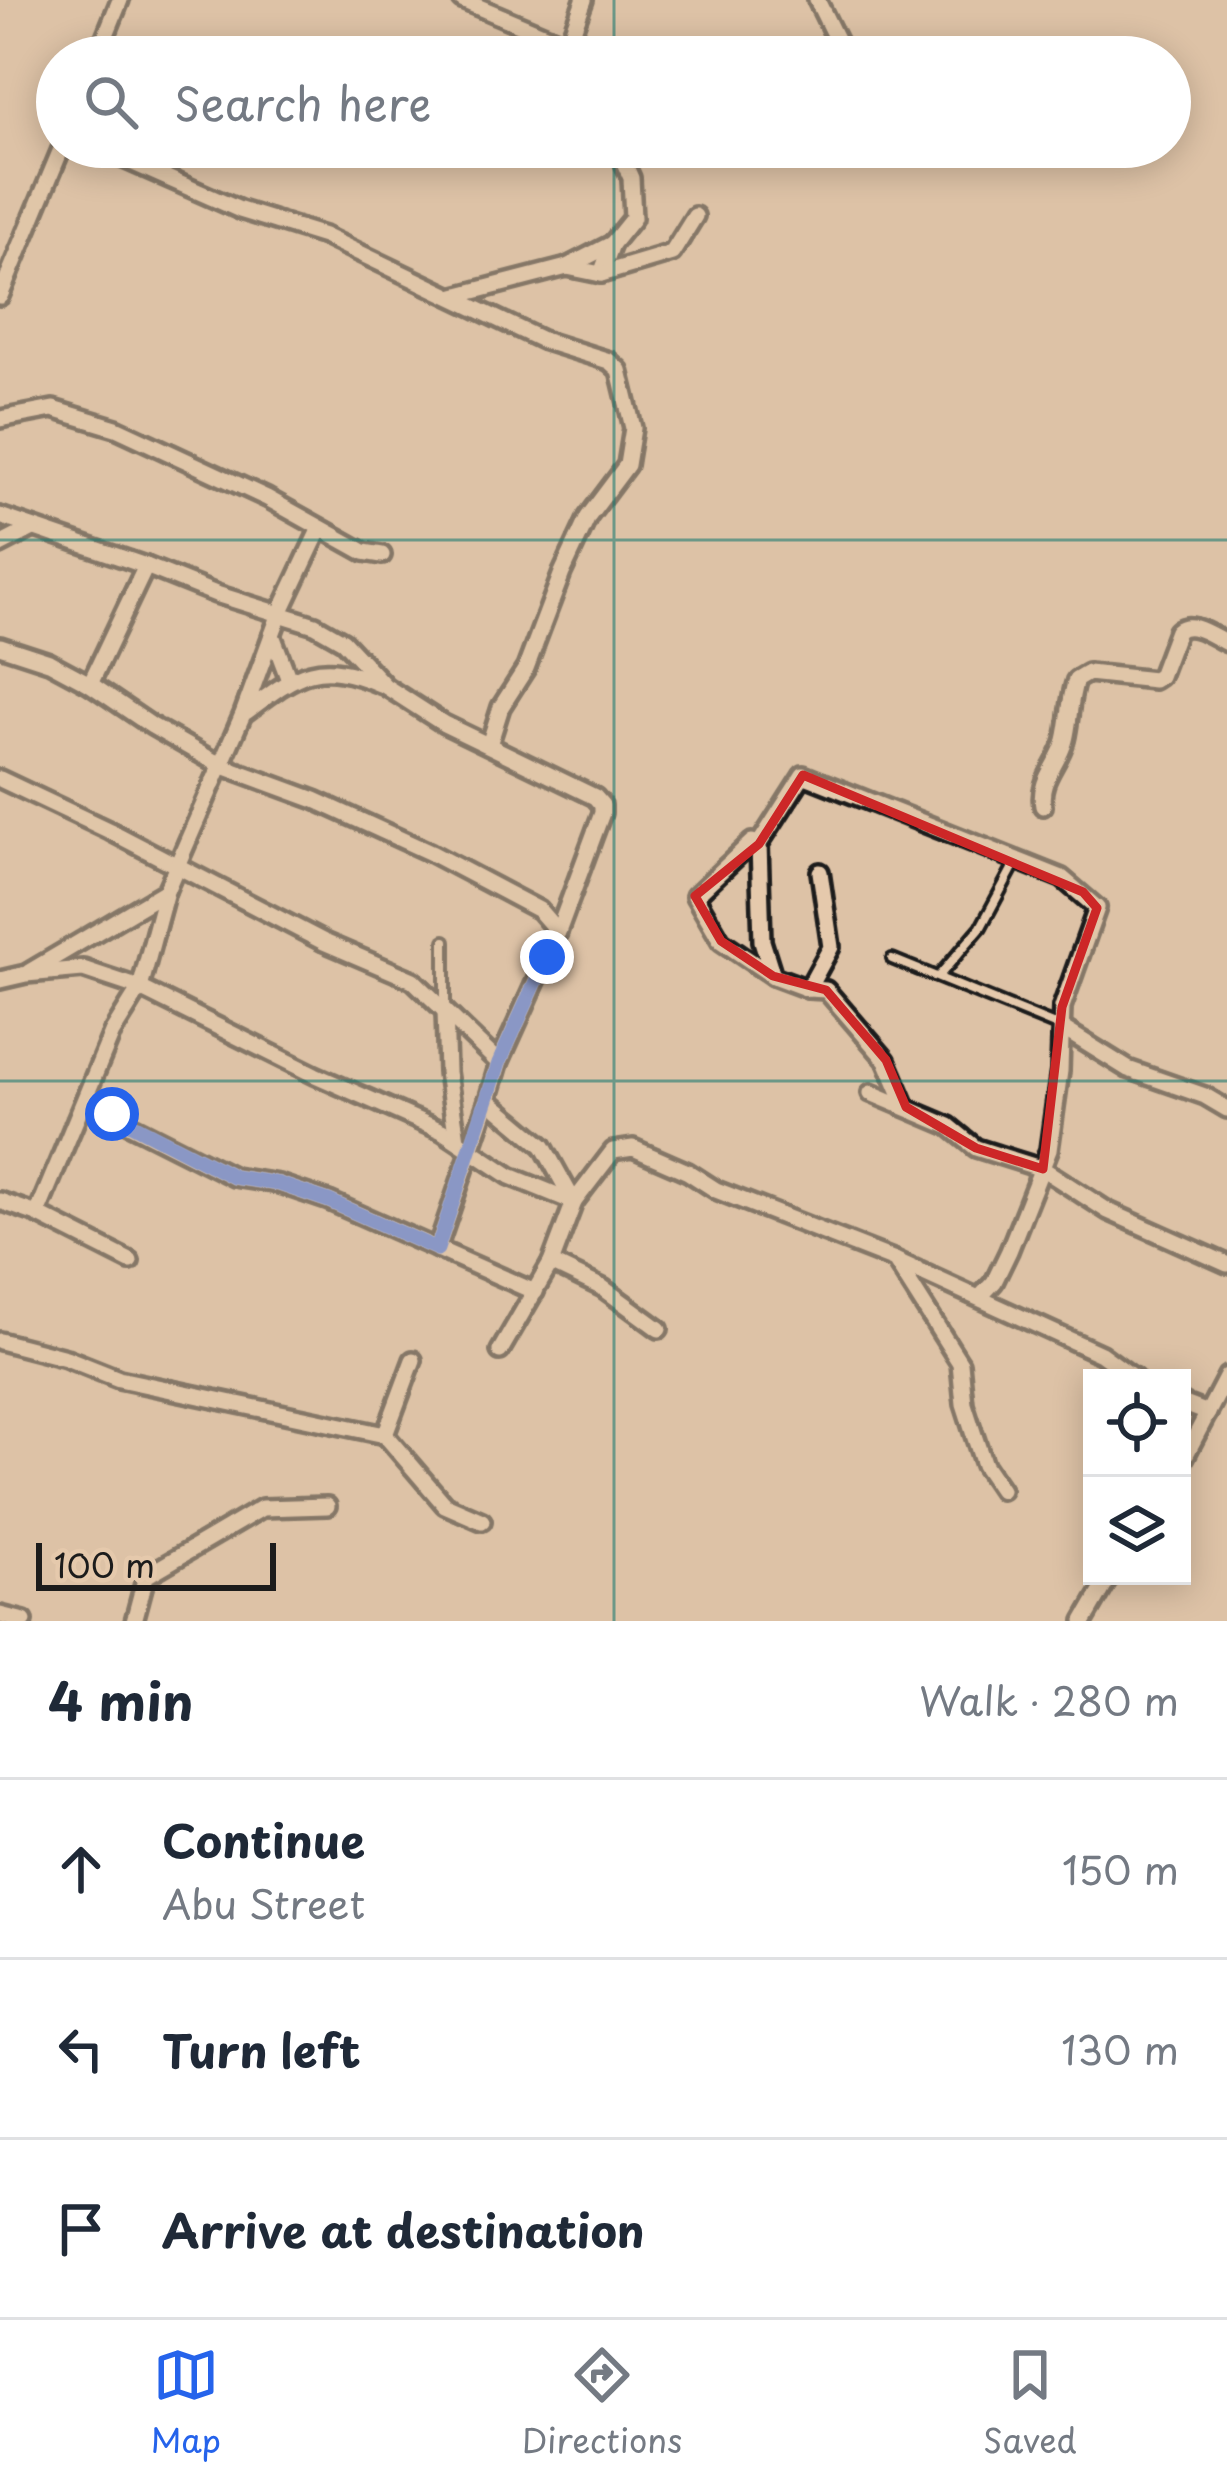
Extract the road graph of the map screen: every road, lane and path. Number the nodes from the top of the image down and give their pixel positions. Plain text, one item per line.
1 (120, 0) edge
2 (462, 0) edge
3 (584, 0) edge
4 (817, 0) edge
5 (105, 36) edge
6 (539, 36) edge
7 (575, 36) edge
8 (835, 36) edge
9 (53, 168) edge
10 (145, 168) edge
11 (626, 168) edge
12 (695, 216) dead end
13 (612, 244) junction
14 (567, 267) junction
15 (601, 274) junction
16 (0, 296) edge
17 (454, 296) junction
18 (0, 419) edge
19 (0, 516) edge
20 (33, 528) junction
21 (320, 528) junction
22 (0, 545) edge
23 (382, 555) dead end
24 (146, 566) junction
25 (280, 613) junction
26 (272, 635) junction
27 (1227, 643) edge
28 (0, 646) edge
29 (289, 680) junction
30 (90, 684) junction
31 (385, 686) junction
32 (243, 714) junction
33 (489, 745) junction
34 (220, 765) junction
35 (0, 779) edge
36 (1043, 806) dead end
37 (759, 844) junction
38 (1017, 859) junction
39 (178, 866) junction
40 (820, 872) dead end
41 (166, 891) junction
42 (558, 932) junction
43 (445, 941) dead end
44 (892, 959) dead end
45 (26, 974) junction
46 (773, 976) junction
47 (938, 977) junction
48 (0, 980) edge
49 (140, 988) junction
50 (808, 989) junction
51 (445, 1011) junction
52 (1062, 1028) junction
53 (499, 1063) junction
54 (871, 1093) dead end
55 (488, 1100) junction
56 (86, 1102) junction
57 (906, 1107) junction
58 (1227, 1108) edge
59 (463, 1146) junction
60 (1043, 1169) junction
61 (0, 1202) edge
62 (574, 1202) junction
63 (38, 1214) junction
64 (437, 1249) junction
65 (895, 1260) junction
66 (130, 1261) dead end
67 (551, 1264) junction
68 (1227, 1264) edge
69 (535, 1292) junction
70 (980, 1298) junction
71 (659, 1329) dead end
72 (0, 1341) edge
73 (500, 1352) dead end
74 (413, 1360) dead end
75 (1122, 1369) edge
76 (1227, 1376) edge
77 (1191, 1406) edge
78 (1208, 1413) junction
79 (385, 1435) junction
80 (1191, 1445) edge
81 (1001, 1490) dead end
82 (327, 1506) dead end
83 (482, 1521) dead end
84 (1105, 1585) edge
85 (0, 1615) edge
86 (23, 1621) edge
87 (134, 1621) edge
88 (1084, 1621) edge

1 - 5 street
2 - 6 street
3 - 7 street
4 - 8 street
9 - 16 street
10 - 17 street
11 - 13 street
12 - 15 street
13 - 14 street
13 - 15 street
14 - 15 street
14 - 17 street
17 - 33 street
18 - 21 street
19 - 20 street
20 - 22 street
20 - 24 street
21 - 23 street
21 - 25 street
24 - 25 street
24 - 30 street
25 - 26 street
25 - 31 street
26 - 29 street
26 - 32 street
27 - 36 street
28 - 30 street
29 - 31 street
29 - 32 street
30 - 34 street
31 - 33 street
32 - 34 street
33 - 42 street
34 - 39 street
34 - 42 street
35 - 39 street
37 - 38 street
37 - 46 street
37 - 46 street
38 - 47 lane
38 - 52 street
39 - 41 street
39 - 51 street
40 - 50 street
41 - 45 street
41 - 49 street
42 - 53 street
43 - 51 lane
44 - 47 lane
45 - 48 street
45 - 49 street
46 - 50 street
47 - 52 lane
49 - 56 street
49 - 59 street
50 - 57 street
51 - 53 street
51 - 59 street
52 - 58 street
52 - 60 street
53 - 55 street
54 - 57 street
55 - 59 street
55 - 62 street
56 - 63 street
56 - 64 street
57 - 60 street
59 - 62 street
59 - 64 street
60 - 68 street
60 - 70 street
61 - 63 street
62 - 65 street
62 - 67 street
63 - 66 street
64 - 69 street
65 - 70 street
65 - 81 street
67 - 69 street
67 - 71 street
69 - 73 street
70 - 75 street
72 - 79 street
74 - 79 street
76 - 78 street
77 - 78 street
78 - 80 street
79 - 83 street
82 - 87 street
84 - 88 street
85 - 86 street

